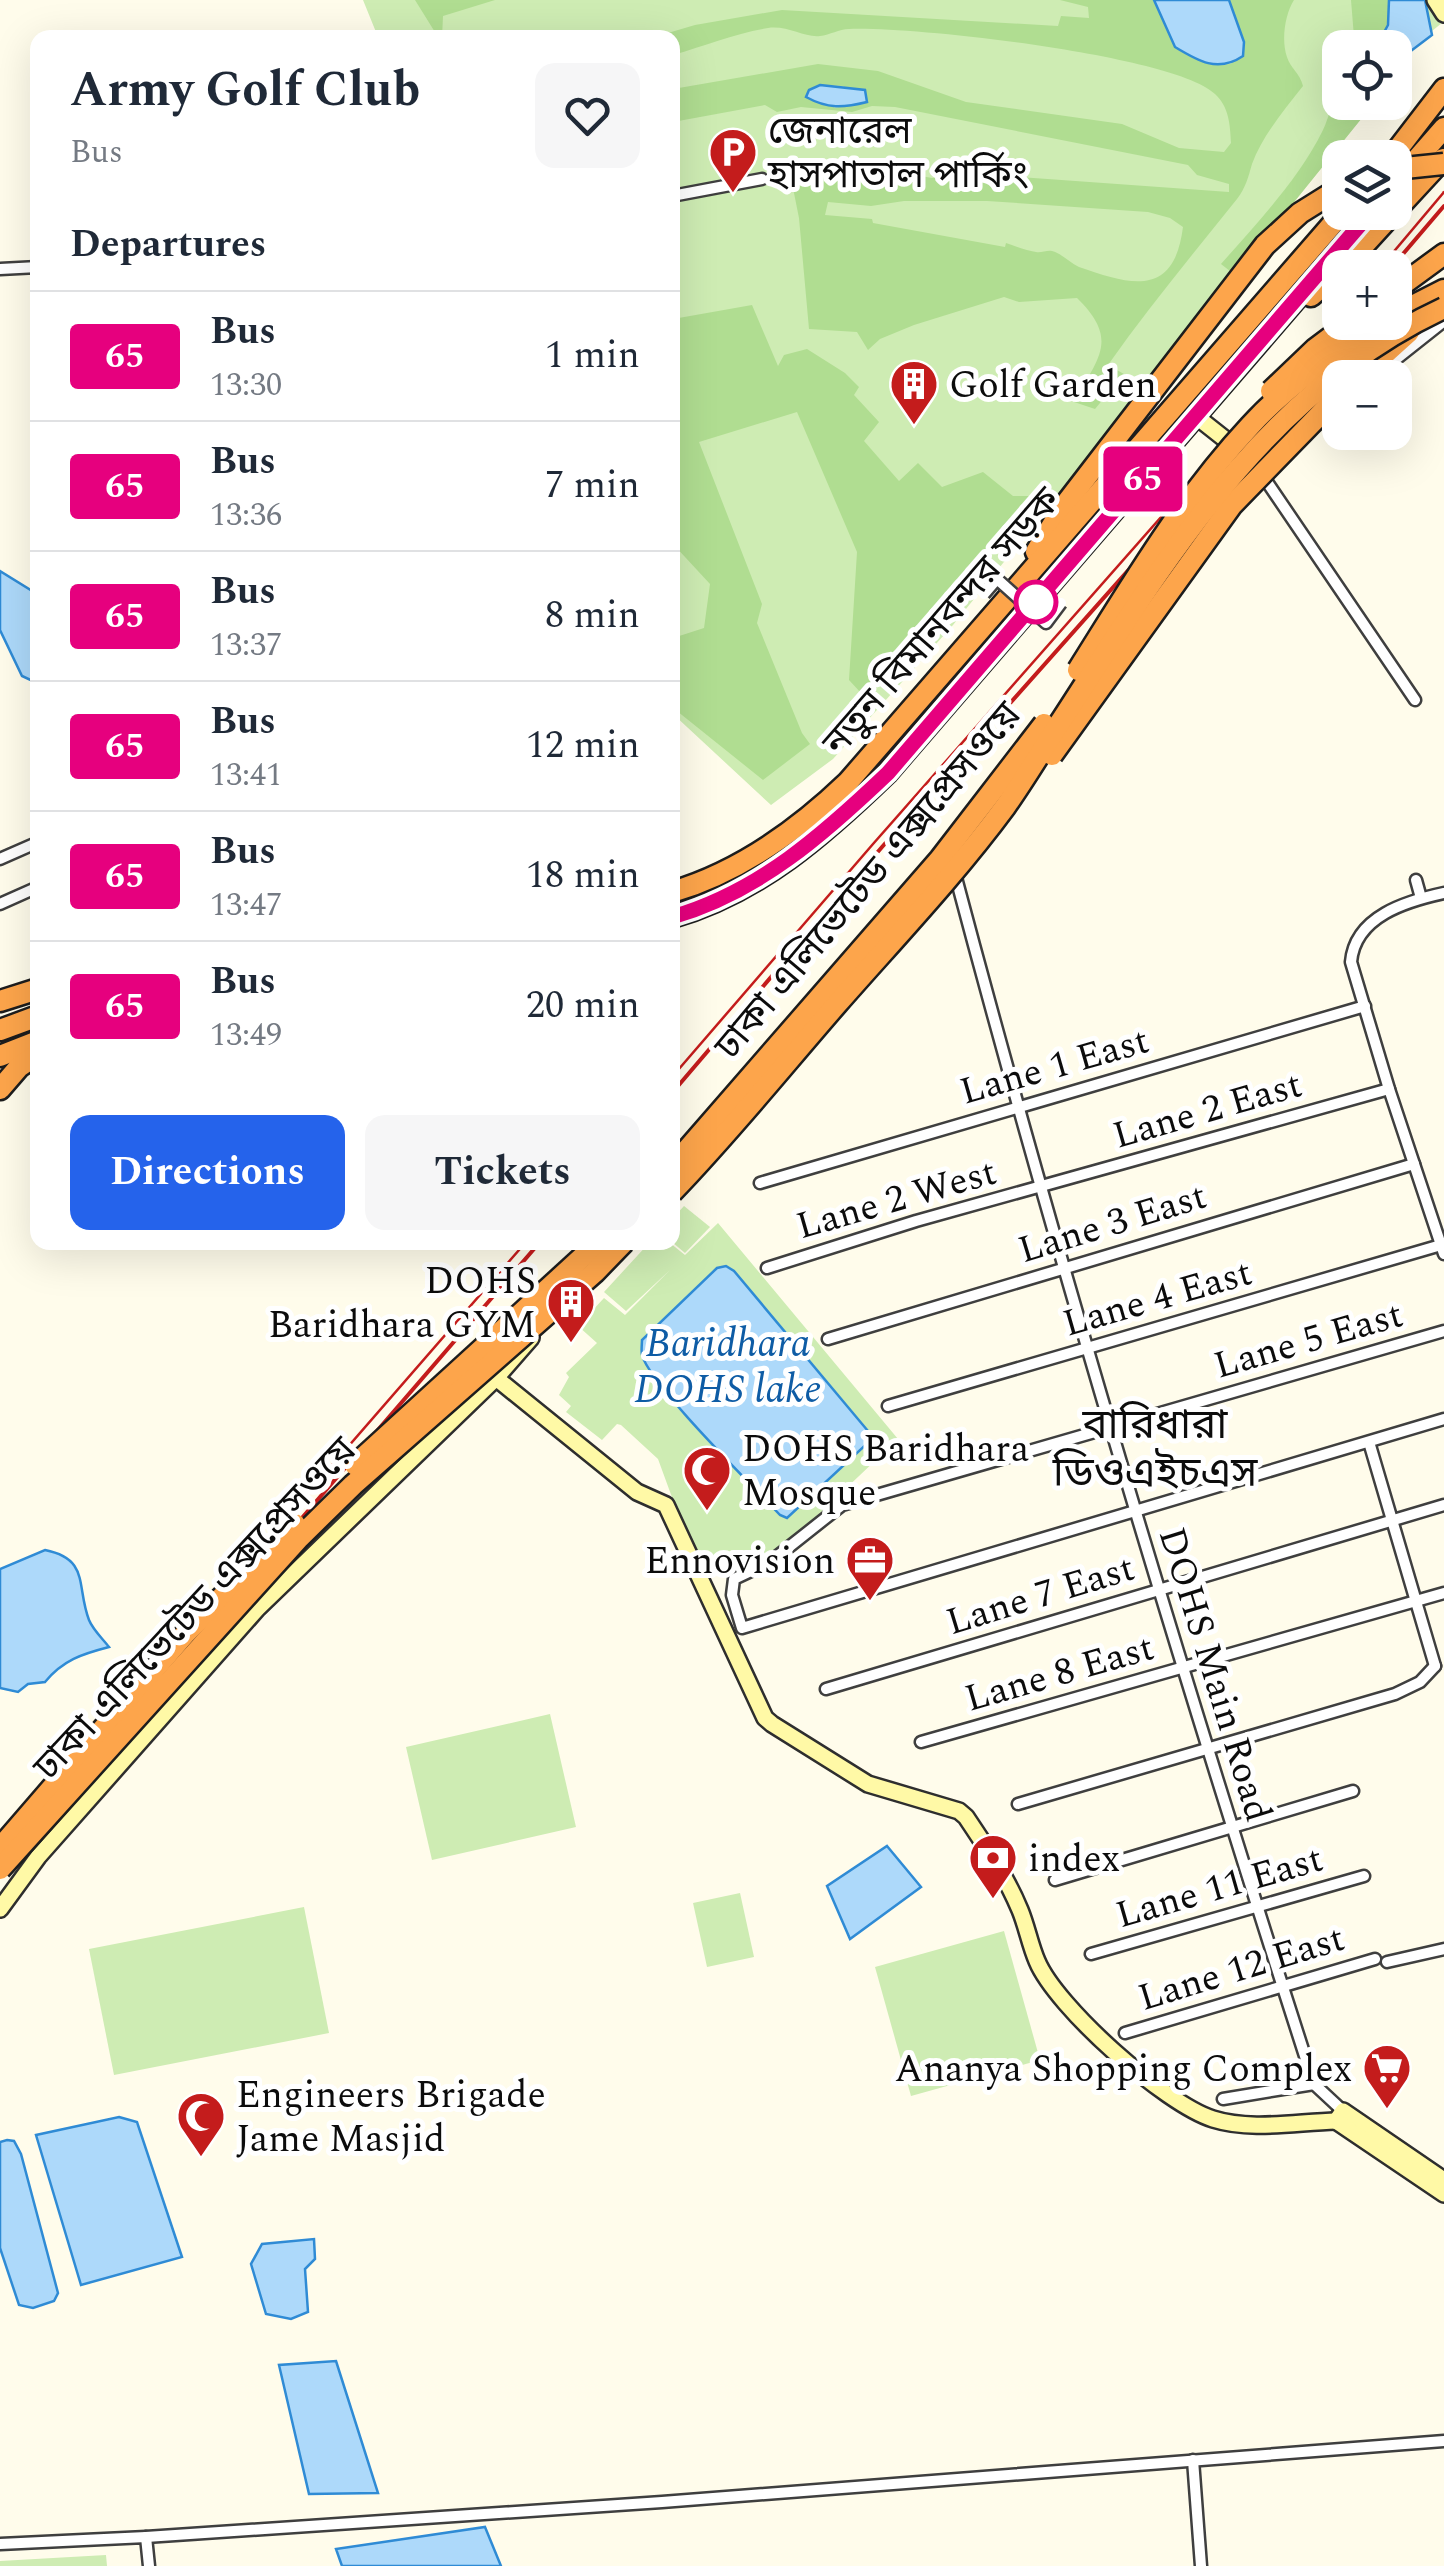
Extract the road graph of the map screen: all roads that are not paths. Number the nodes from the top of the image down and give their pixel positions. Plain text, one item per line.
1 (1435, 0) edge
2 (1444, 14) edge
3 (1444, 89) edge
4 (1444, 128) edge
5 (1405, 140) edge
6 (1444, 160) edge
7 (1412, 165) edge
8 (1412, 166) edge
9 (762, 180) dead end
10 (1412, 193) edge
11 (680, 195) edge
12 (1322, 197) edge
13 (1327, 230) edge
14 (1356, 230) edge
15 (1378, 230) edge
16 (1359, 250) edge
17 (1444, 254) edge
18 (30, 267) edge
19 (0, 269) edge
20 (1412, 278) edge
21 (1322, 286) edge
22 (1444, 290) edge
23 (1444, 300) edge
24 (1412, 306) edge
25 (1444, 308) edge
26 (1444, 321) edge
27 (1272, 327) junction
28 (1327, 340) edge
29 (1357, 340) edge
30 (1377, 360) edge
31 (1395, 360) edge
32 (1322, 412) edge
33 (1197, 417) junction
34 (1322, 421) edge
35 (1252, 423) junction
36 (1265, 478) junction
37 (1018, 588) junction
38 (984, 594) dead end
39 (1062, 603) dead end
40 (1415, 700) dead end
41 (1005, 806) junction
42 (30, 846) edge
43 (0, 860) edge
44 (955, 874) junction
45 (1416, 880) dead end
46 (680, 889) edge
47 (30, 891) edge
48 (1444, 893) edge
49 (1421, 898) junction
50 (0, 904) edge
51 (680, 914) edge
52 (30, 992) edge
53 (0, 1001) edge
54 (1365, 1006) junction
55 (30, 1019) edge
56 (0, 1030) edge
57 (30, 1044) edge
58 (0, 1056) edge
59 (30, 1061) edge
60 (1389, 1088) junction
61 (0, 1089) edge
62 (1017, 1107) junction
63 (680, 1158) edge
64 (1414, 1164) junction
65 (680, 1175) edge
66 (680, 1183) edge
67 (760, 1183) dead end
68 (1042, 1186) junction
69 (590, 1250) edge
70 (614, 1250) edge
71 (614, 1250) edge
72 (1443, 1250) edge
73 (1062, 1267) junction
74 (767, 1268) dead end
75 (1444, 1332) edge
76 (828, 1339) dead end
77 (1087, 1348) junction
78 (496, 1378) junction
79 (888, 1406) dead end
80 (1444, 1419) edge
81 (1110, 1426) junction
82 (1369, 1442) junction
83 (1444, 1505) edge
84 (1135, 1511) junction
85 (1392, 1520) junction
86 (1161, 1589) junction
87 (1444, 1593) edge
88 (1416, 1602) junction
89 (1440, 1665) edge
90 (1182, 1668) junction
91 (826, 1689) dead end
92 (921, 1742) dead end
93 (1206, 1748) junction
94 (1353, 1791) dead end
95 (1018, 1804) dead end
96 (1230, 1828) junction
97 (0, 1848) edge
98 (0, 1869) edge
99 (1364, 1876) dead end
100 (1055, 1880) dead end
101 (1255, 1907) junction
102 (0, 1910) edge
103 (1444, 1949) edge
104 (1091, 1954) dead end
105 (1282, 1987) junction
106 (1125, 2034) dead end
107 (1314, 2084) junction
108 (1223, 2099) dead end
109 (1339, 2116) junction
110 (1444, 2180) edge
111 (1444, 2194) edge
112 (1444, 2441) edge
113 (1193, 2460) junction
114 (146, 2537) junction
115 (0, 2544) edge
116 (148, 2566) edge
117 (1201, 2566) edge

1 - 2 street
3 - 5 highway
4 - 7 highway
6 - 8 highway, bridge
6 - 10 highway
9 - 11 street
12 - 37 highway
13 - 37 highway, নতুন বিমানবন্দর সড়ক
14 - 27 highway, নতুন বিমানবন্দর সড়ক
15 - 16 highway
17 - 20 highway
18 - 19 street
21 - 27 highway
22 - 24 highway
23 - 30 highway
25 - 41 highway, ঢাকা এলিভেটেড এক্সপ্রেসওয়ে, bridge
26 - 31 street
27 - 33 highway, নতুন বিমানবন্দর সড়ক
28 - 35 highway, bridge
29 - 35 highway, ঢাকা এলিভেটেড এক্সপ্রেসওয়ে, bridge
32 - 41 highway, bridge
33 - 36 street
33 - 51 highway, নতুন বিমানবন্দর সড়ক
34 - 36 street
35 - 63 highway, ঢাকা এলিভেটেড এক্সপ্রেসওয়ে, bridge
36 - 40 street
36 - 44 street
37 - 46 highway, নতুন বিমানবন্দর সড়ক
38 - 39 street, bridge
41 - 66 highway, ঢাকা এলিভেটেড এক্সপ্রেসওয়ে, bridge
42 - 43 street
44 - 62 street, DOHS Main Road
44 - 65 street
45 - 49 street
47 - 50 street
48 - 49 street
49 - 54 street
52 - 53 highway
54 - 60 street
54 - 62 street, Lane 1 East
55 - 56 highway
57 - 58 highway
59 - 61 highway
60 - 64 street
60 - 68 street, Lane 2 East
62 - 67 street, Lane 1 East
62 - 68 street, DOHS Main Road
64 - 72 street
64 - 73 street, Lane 3 East
68 - 73 street, DOHS Main Road
68 - 74 street, Lane 2 West
69 - 97 highway, ঢাকা এলিভেটেড এক্সপ্রেসওয়ে, bridge
70 - 78 street
71 - 98 highway, ঢাকা এলিভেটেড এক্সপ্রেসওয়ে, bridge
72 - 77 street, Lane 4 East
73 - 76 street, Lane 3 East
73 - 77 street, DOHS Main Road
75 - 81 street, Lane 5 East
77 - 79 street, Lane 4 East
77 - 81 street, DOHS Main Road
78 - 102 street
78 - 109 street
80 - 82 street
81 - 84 street, DOHS Main Road
81 - 84 street, Lane 5 East
82 - 84 street
82 - 85 street
83 - 85 street, Lane 7 East
84 - 86 street, DOHS Main Road
85 - 86 street, Lane 7 East
85 - 88 street
86 - 90 street, DOHS Main Road
86 - 91 street, Lane 7 East
87 - 88 street, Lane 8 East
88 - 89 street
88 - 90 street, Lane 8 East
89 - 93 street
90 - 92 street, Lane 8 East
90 - 93 street, DOHS Main Road
93 - 95 street
93 - 96 street, DOHS Main Road
94 - 96 street
96 - 100 street
96 - 101 street, DOHS Main Road
99 - 101 street, Lane 11 East
101 - 104 street, Lane 11 East
101 - 105 street, DOHS Main Road
103 - 105 street, Lane 12 East
105 - 106 street, Lane 12 East
105 - 107 street, DOHS Main Road
107 - 108 street
107 - 109 street
109 - 110 street
109 - 111 street
112 - 113 street
113 - 114 street
113 - 117 street
114 - 115 street
114 - 116 street

